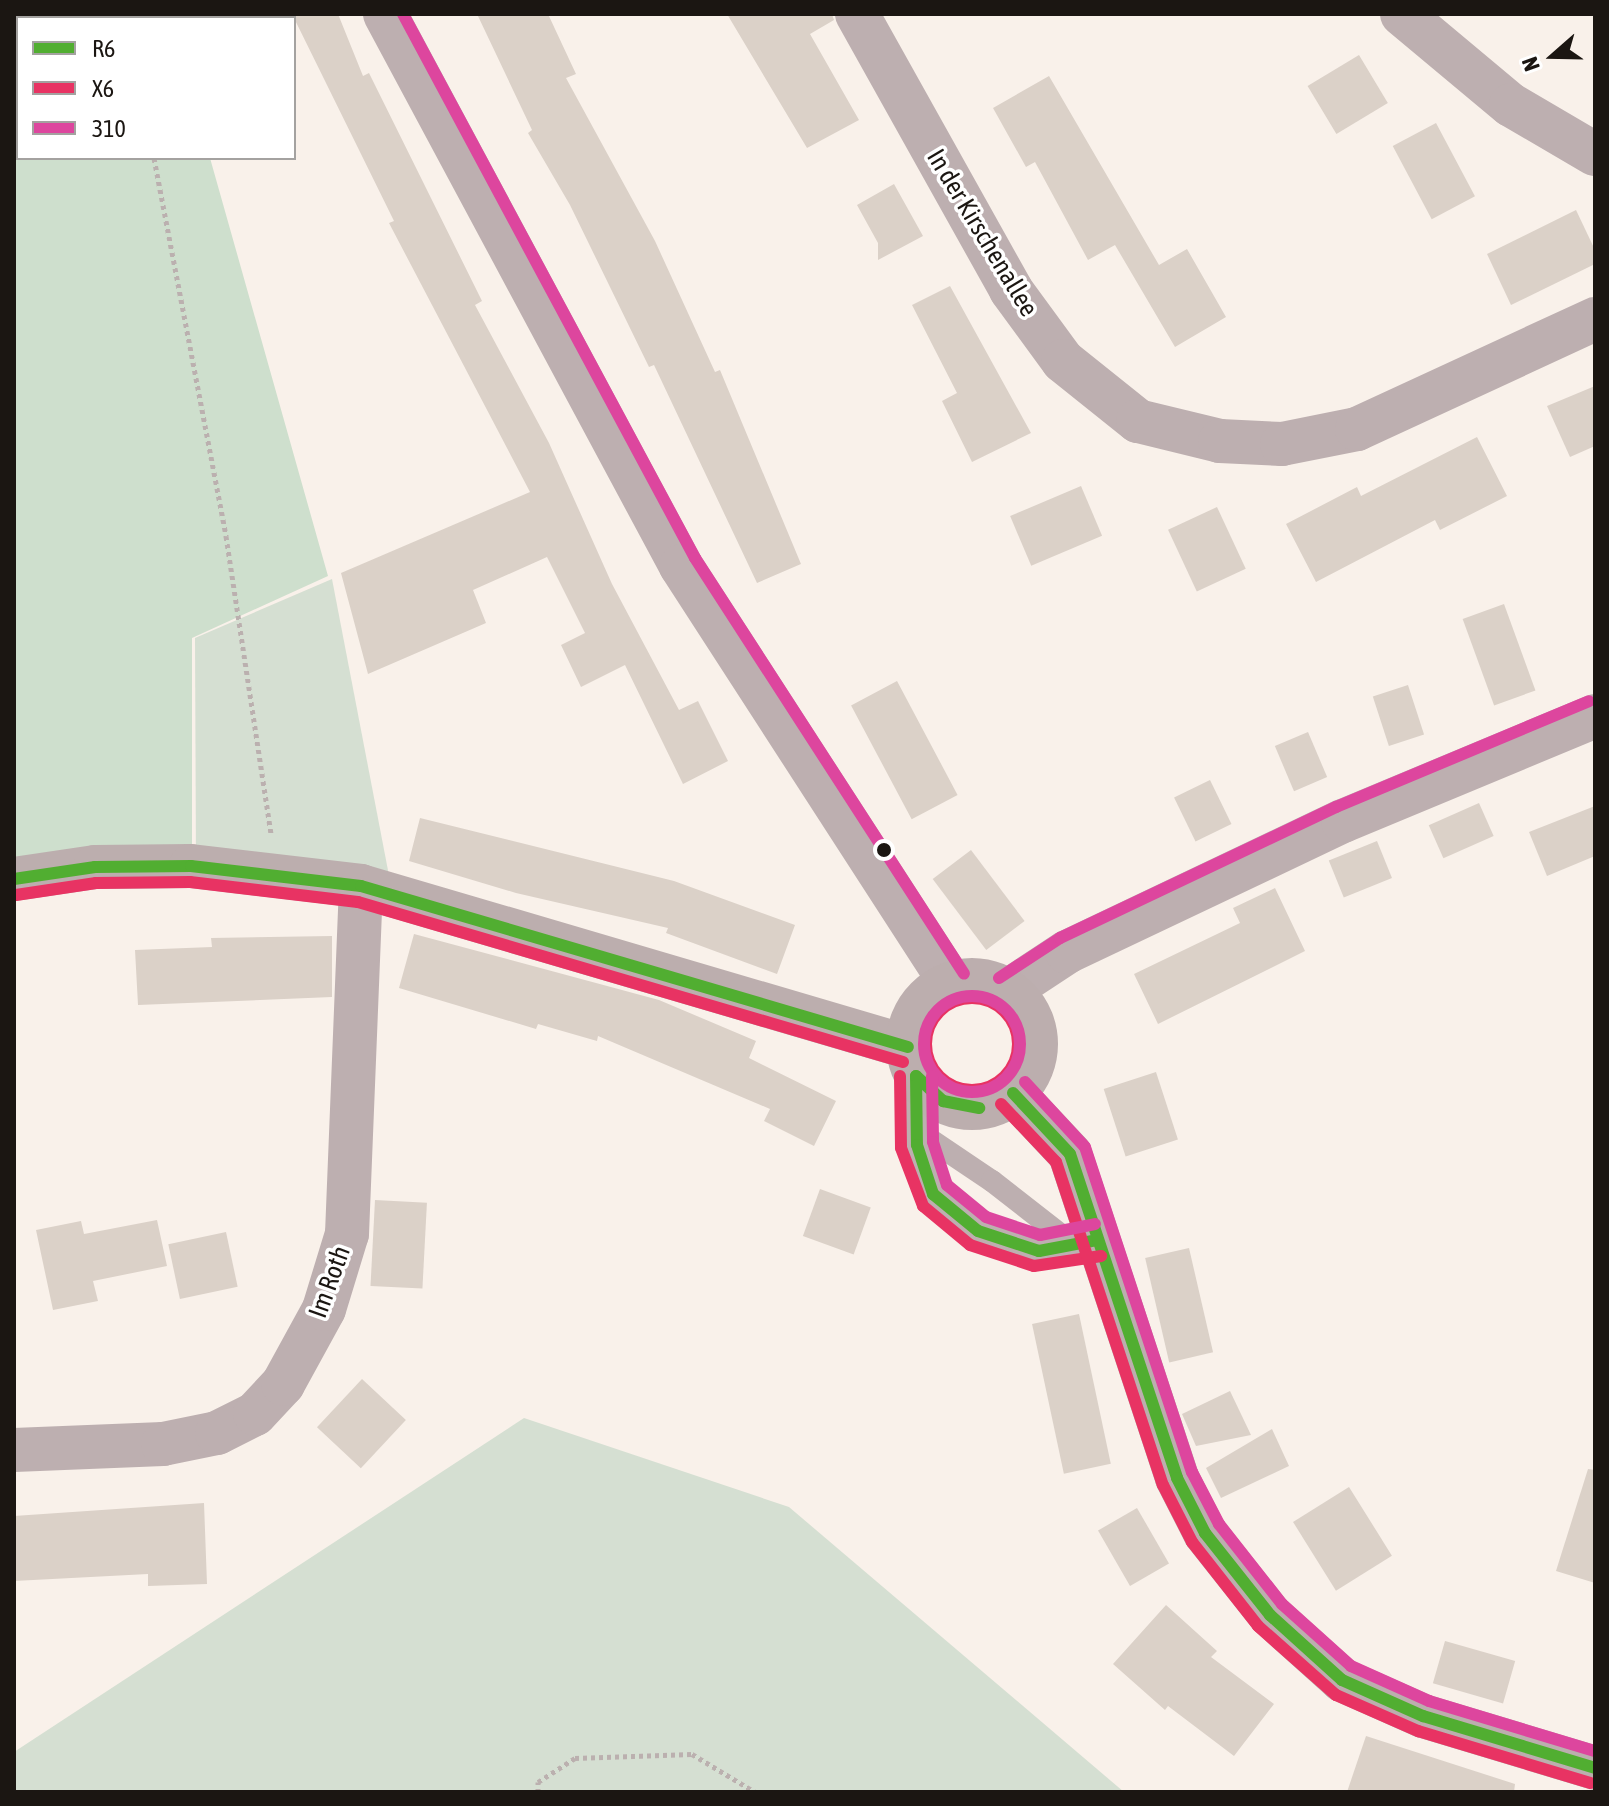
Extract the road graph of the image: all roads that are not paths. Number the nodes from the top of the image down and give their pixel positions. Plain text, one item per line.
1 (385, 14) edge
2 (857, 14) edge
3 (1402, 14) edge
4 (1595, 154) edge
5 (1595, 319) edge
6 (1595, 716) edge
7 (14, 879) edge
8 (361, 886) junction
9 (951, 983) junction
10 (1008, 991) junction
11 (912, 1061) junction
12 (1013, 1093) junction
13 (916, 1130) junction
14 (1086, 1242) junction
15 (14, 1450) edge
16 (1595, 1768) edge

1 - 9 street
2 - 5 street, In der Kirschenallee
3 - 4 street
6 - 10 street
7 - 8 street
8 - 11 street
8 - 15 street, Im Roth
9 - 10 street
9 - 11 street
10 - 12 street
11 - 12 street
11 - 13 lane
12 - 14 street
13 - 14 lane
13 - 14 lane
14 - 16 street

